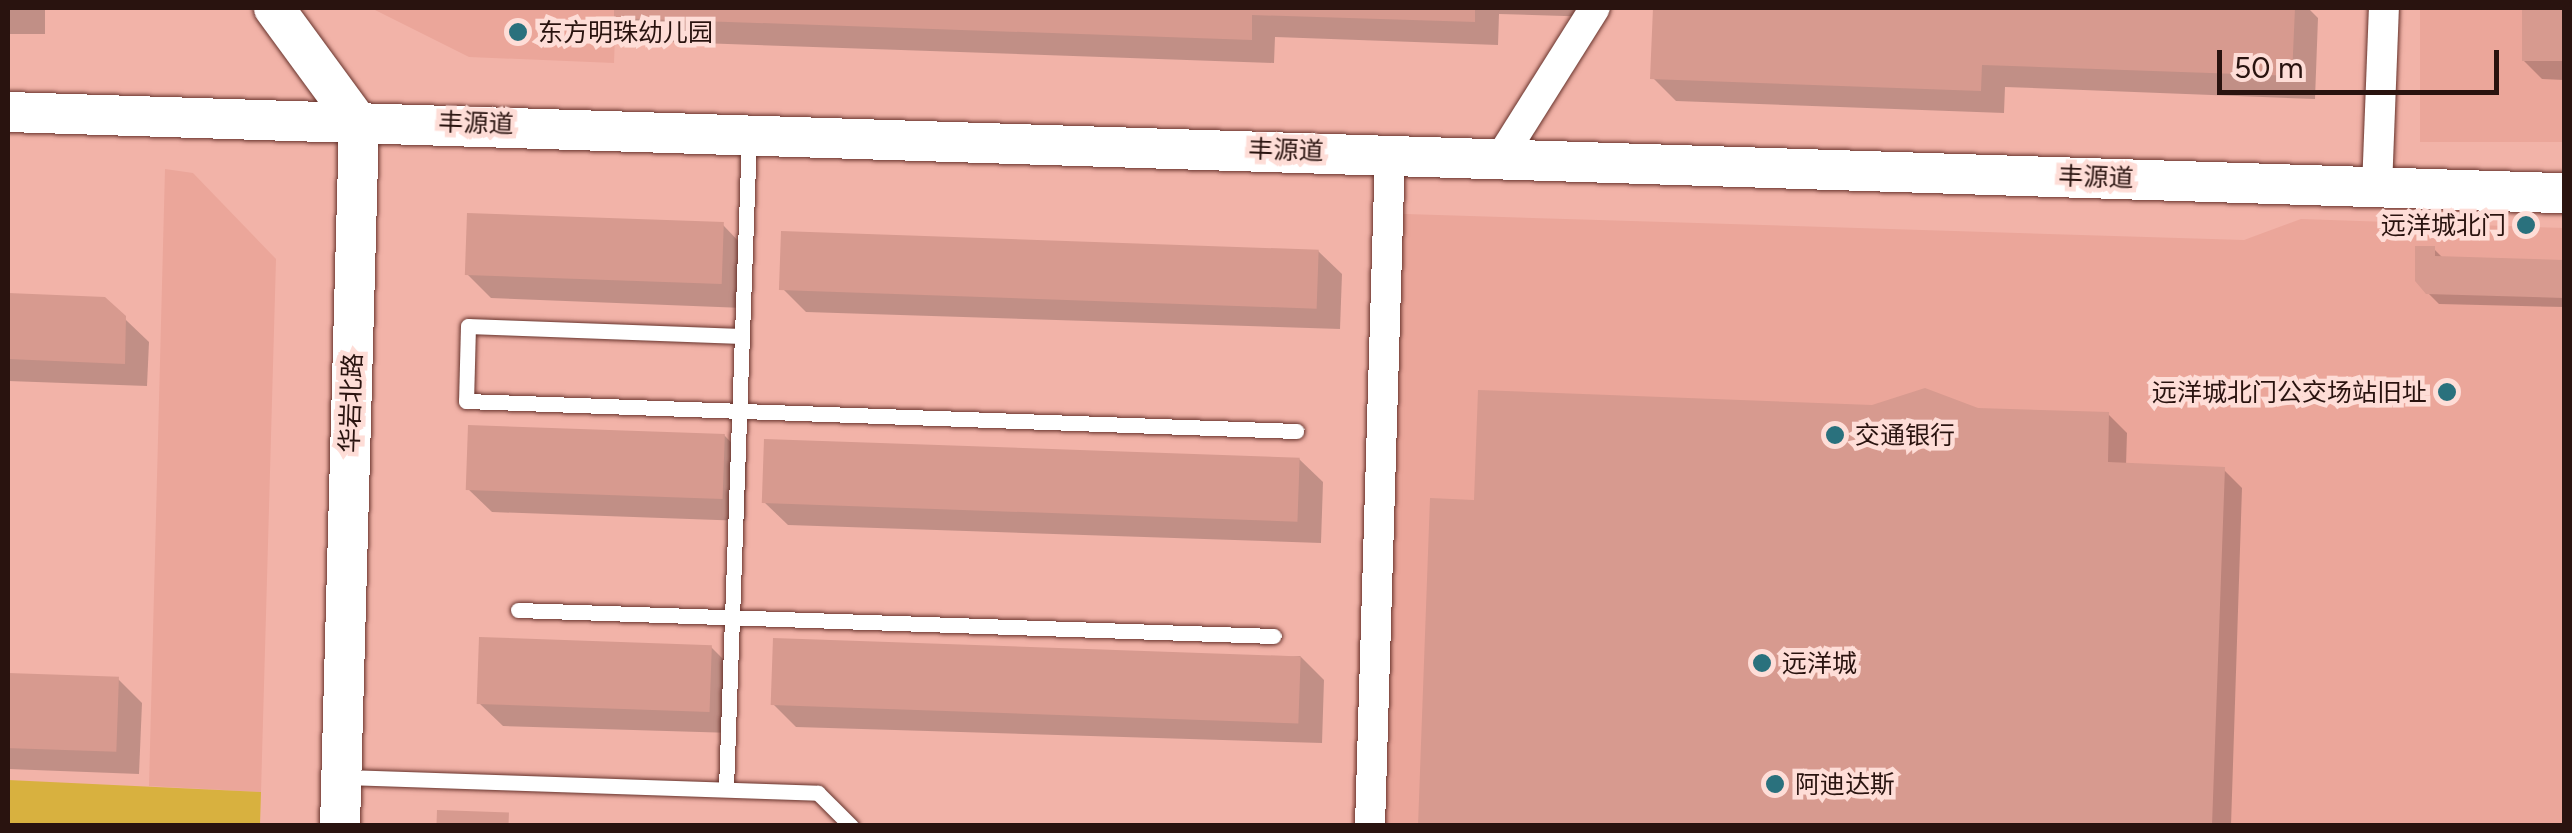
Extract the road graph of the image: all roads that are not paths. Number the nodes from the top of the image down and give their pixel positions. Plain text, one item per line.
1 (274, 8) edge
2 (1595, 8) edge
3 (2384, 8) edge
4 (8, 112) edge
5 (359, 124) junction
6 (750, 132) junction
7 (1390, 153) junction
8 (1501, 157) junction
9 (2377, 188) junction
10 (2564, 194) edge
11 (741, 336) junction
12 (738, 412) junction
13 (1296, 431) dead end
14 (518, 610) dead end
15 (729, 617) junction
16 (1274, 636) dead end
17 (341, 777) junction
18 (726, 788) junction
19 (340, 826) edge
20 (851, 826) edge
21 (1370, 826) edge

1 - 5 street
2 - 8 street
3 - 9 street
4 - 5 street, 丰源道
5 - 6 street, 丰源道
5 - 17 street, 华岩北路
6 - 7 street, 丰源道
6 - 11 lane
7 - 8 street, 丰源道
7 - 21 street
8 - 9 street, 丰源道
9 - 10 street, 丰源道
11 - 12 lane
11 - 12 lane
12 - 13 lane
12 - 15 lane
14 - 15 lane
15 - 16 lane
15 - 18 lane
17 - 18 lane
17 - 19 street, 华岩北路
18 - 20 lane

